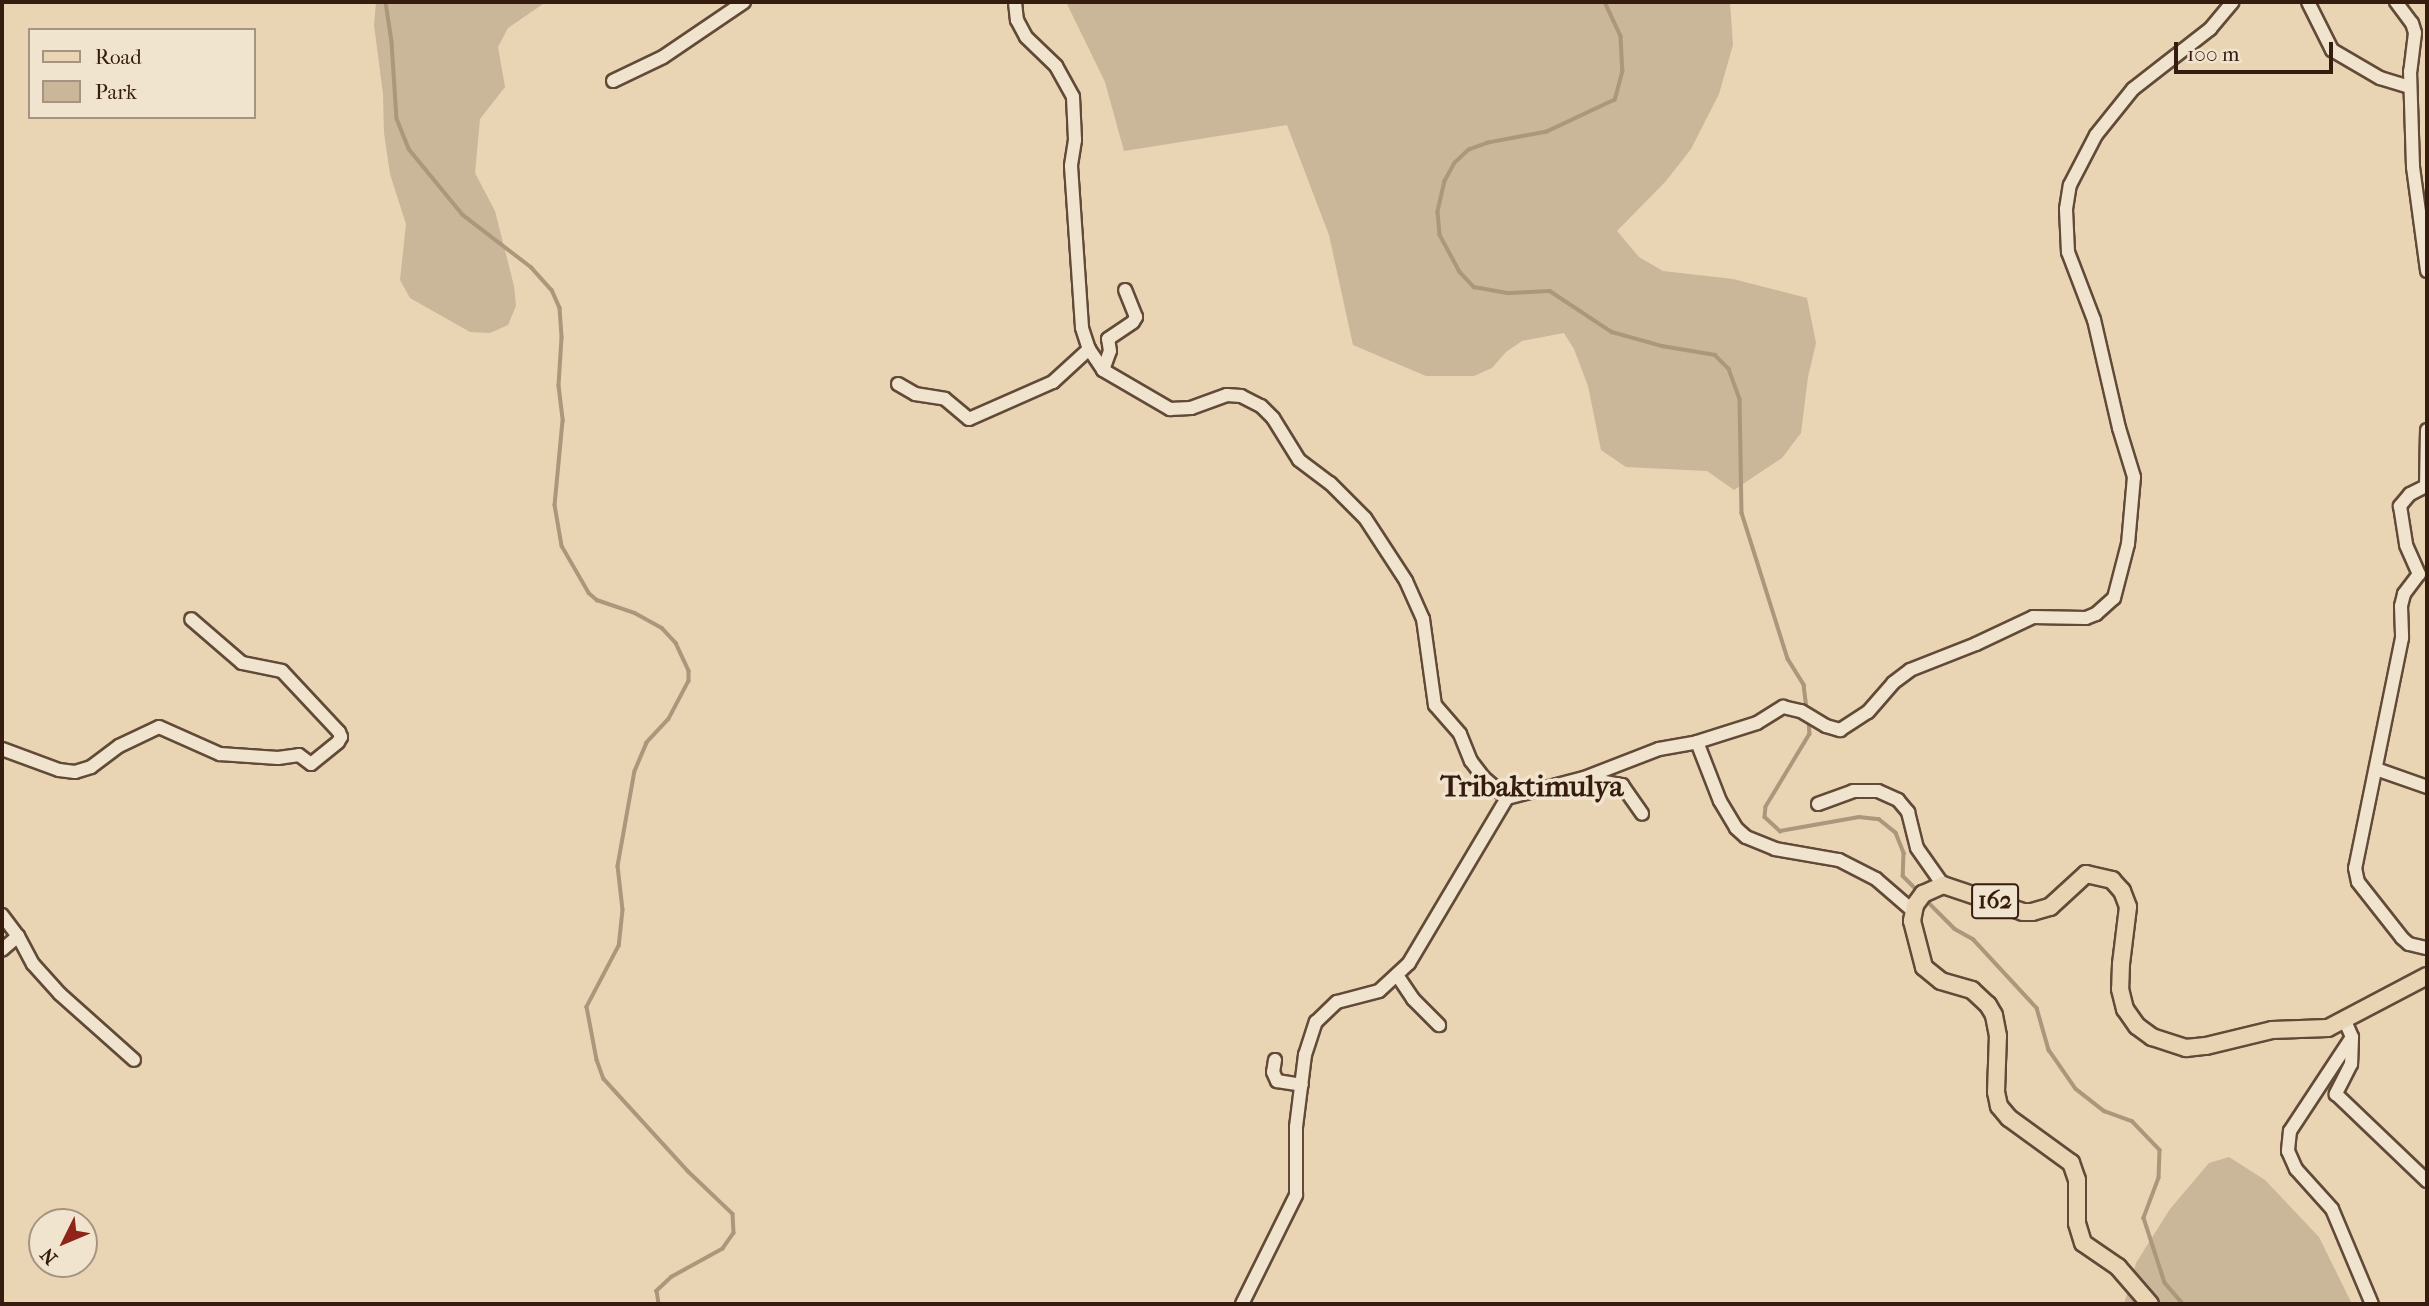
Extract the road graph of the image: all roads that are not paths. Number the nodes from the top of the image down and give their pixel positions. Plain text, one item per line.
1 (744, 2) edge
2 (1015, 2) edge
3 (2233, 2) edge
4 (2308, 2) edge
5 (2396, 2) edge
6 (613, 81) dead end
7 (2410, 87) junction
8 (2427, 271) edge
9 (1125, 290) dead end
10 (1089, 349) junction
11 (1103, 370) junction
12 (898, 384) dead end
13 (2427, 429) edge
14 (2425, 493) edge
15 (2423, 572) edge
16 (191, 619) dead end
17 (1698, 742) junction
18 (2, 750) edge
19 (2376, 769) junction
20 (1584, 778) junction
21 (2427, 786) edge
22 (1507, 798) junction
23 (1818, 804) dead end
24 (1642, 814) dead end
25 (1943, 885) junction
26 (1913, 911) junction
27 (2, 915) edge
28 (18, 936) junction
29 (2427, 948) edge
30 (2, 950) edge
31 (1396, 975) junction
32 (2427, 976) edge
33 (2344, 1019) junction
34 (1439, 1025) dead end
35 (2352, 1037) junction
36 (134, 1060) dead end
37 (1275, 1060) dead end
38 (1302, 1085) junction
39 (2427, 1181) edge
40 (1242, 1304) edge
41 (2150, 1304) edge
42 (2372, 1304) edge

1 - 6 street
2 - 10 street
3 - 17 street
4 - 7 street
5 - 7 street
7 - 8 street
9 - 11 street
10 - 11 street
10 - 12 street
11 - 22 street
13 - 14 street
14 - 15 street
15 - 19 street
16 - 18 street
17 - 20 street
17 - 26 street
19 - 21 street
19 - 29 street
20 - 22 street
20 - 24 street
22 - 31 street
23 - 25 street
25 - 26 main road, 162
25 - 33 main road, 162
26 - 41 main road
27 - 28 street
28 - 30 street
28 - 36 street
31 - 34 street
31 - 38 street
32 - 33 main road, 162
33 - 35 street
35 - 39 street
35 - 42 street
37 - 38 street
38 - 40 street

